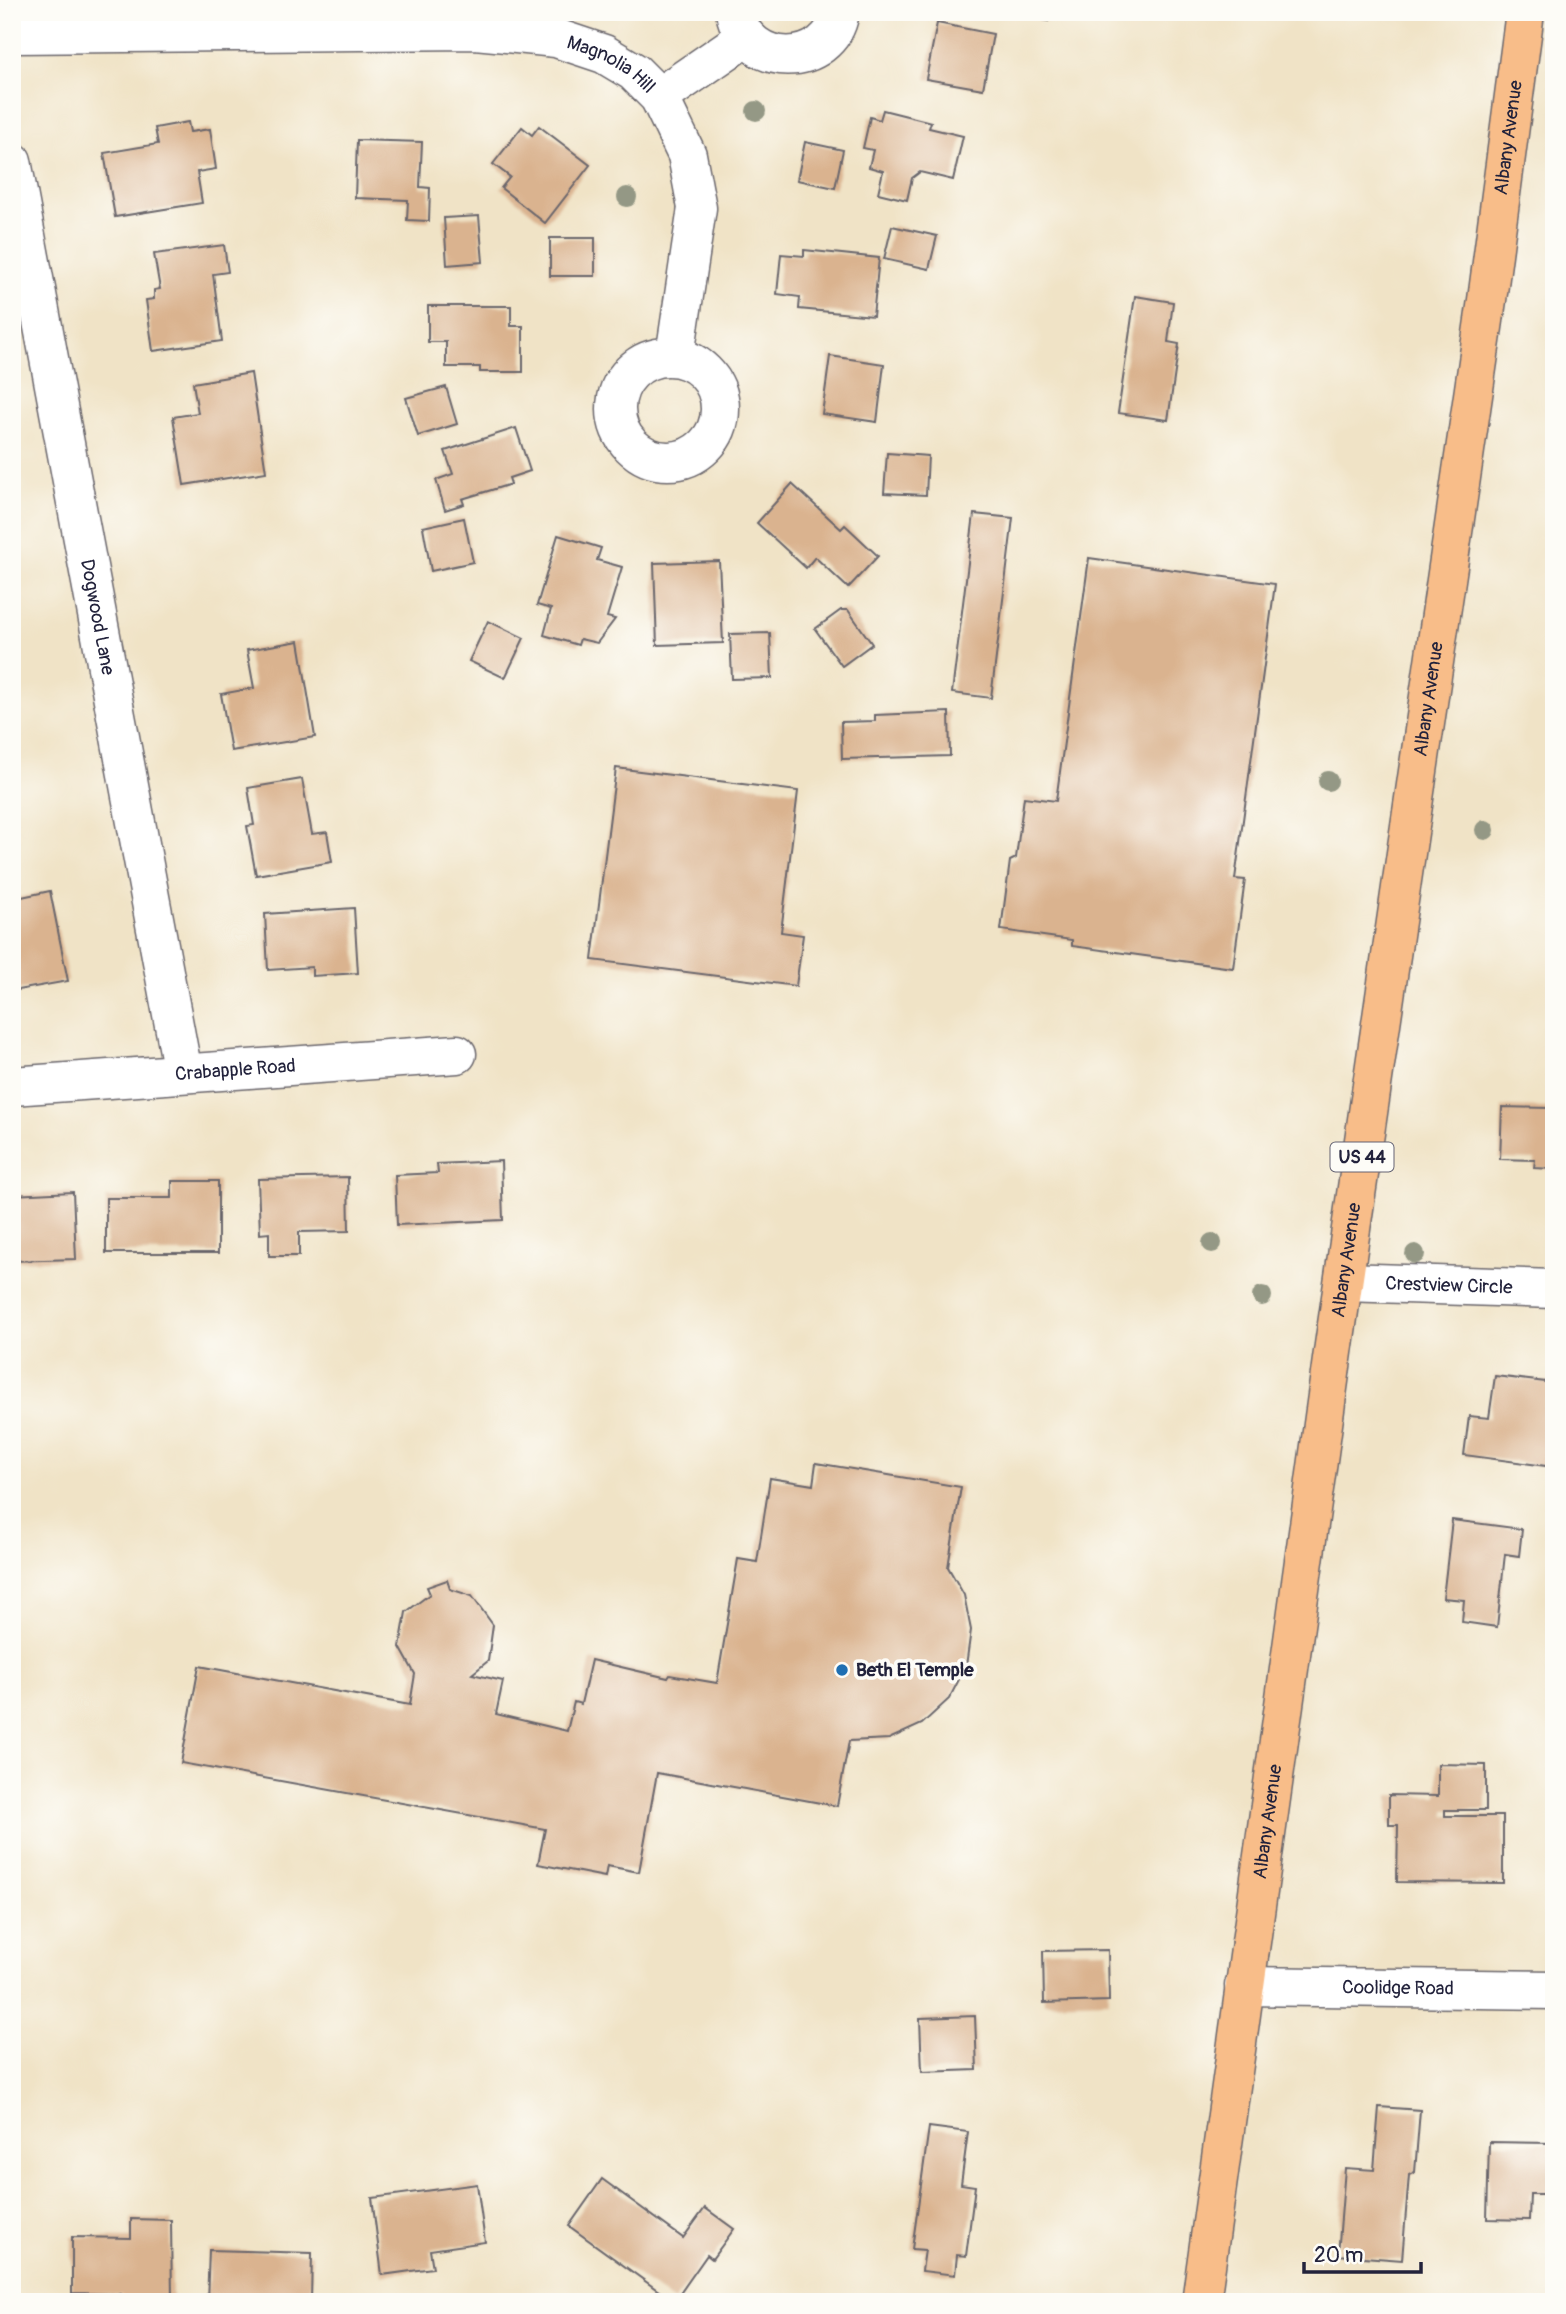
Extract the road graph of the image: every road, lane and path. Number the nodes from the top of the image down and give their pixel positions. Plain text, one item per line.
1 (840, 12) edge
2 (1525, 12) edge
3 (741, 25) edge
4 (12, 34) edge
5 (659, 97) junction
6 (12, 161) edge
7 (675, 356) dead end
8 (457, 1054) dead end
9 (183, 1073) junction
10 (12, 1086) edge
11 (1344, 1282) junction
12 (1554, 1289) edge
13 (1244, 1986) junction
14 (1554, 1990) edge
15 (1201, 2302) edge

1 - 3 street, Magnolia Hill
2 - 11 highway, Albany Avenue / US 44
3 - 5 street, Magnolia Hill
4 - 5 street, Magnolia Hill
5 - 7 street, Magnolia Hill
6 - 9 street, Dogwood Lane
8 - 9 street, Crabapple Road
9 - 10 street, Crabapple Road
11 - 12 street, Crestview Circle
11 - 13 highway, Albany Avenue / US 44
13 - 14 street, Coolidge Road
13 - 15 highway, Albany Avenue / US 44

